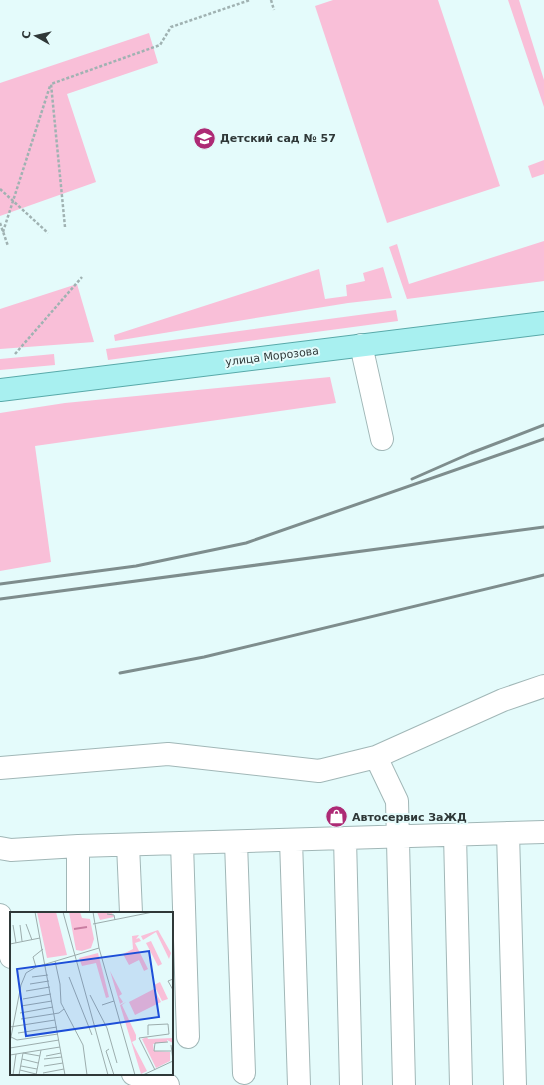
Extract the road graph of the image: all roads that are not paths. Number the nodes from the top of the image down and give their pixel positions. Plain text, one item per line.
1 (544, 323) edge
2 (361, 345) junction
3 (0, 390) edge
4 (382, 439) dead end
5 (544, 686) edge
6 (376, 757) junction
7 (0, 768) edge
8 (544, 832) edge
9 (508, 833) junction
10 (455, 835) junction
11 (397, 837) junction
12 (345, 838) junction
13 (292, 840) junction
14 (236, 842) junction
15 (182, 843) junction
16 (128, 845) junction
17 (78, 846) junction
18 (0, 848) edge
19 (78, 912) edge
20 (131, 912) edge
21 (1, 926) edge
22 (10, 954) edge
23 (188, 1037) dead end
24 (244, 1073) dead end
25 (136, 1075) edge
26 (168, 1085) edge
27 (299, 1085) edge
28 (351, 1085) edge
29 (404, 1085) edge
30 (461, 1085) edge
31 (515, 1085) edge

1 - 2 main road, улица Морозова
2 - 3 main road, улица Морозова
2 - 4 street
5 - 6 street
6 - 7 street
6 - 11 street
8 - 9 street
9 - 10 street
9 - 31 street
10 - 11 street
10 - 30 street
11 - 12 street
11 - 29 street
12 - 13 street
12 - 28 street
13 - 14 street
13 - 27 street
14 - 15 street
14 - 24 street
15 - 16 street
15 - 23 street
16 - 17 street
16 - 20 street
17 - 18 street
17 - 19 street
21 - 22 street
25 - 26 street

